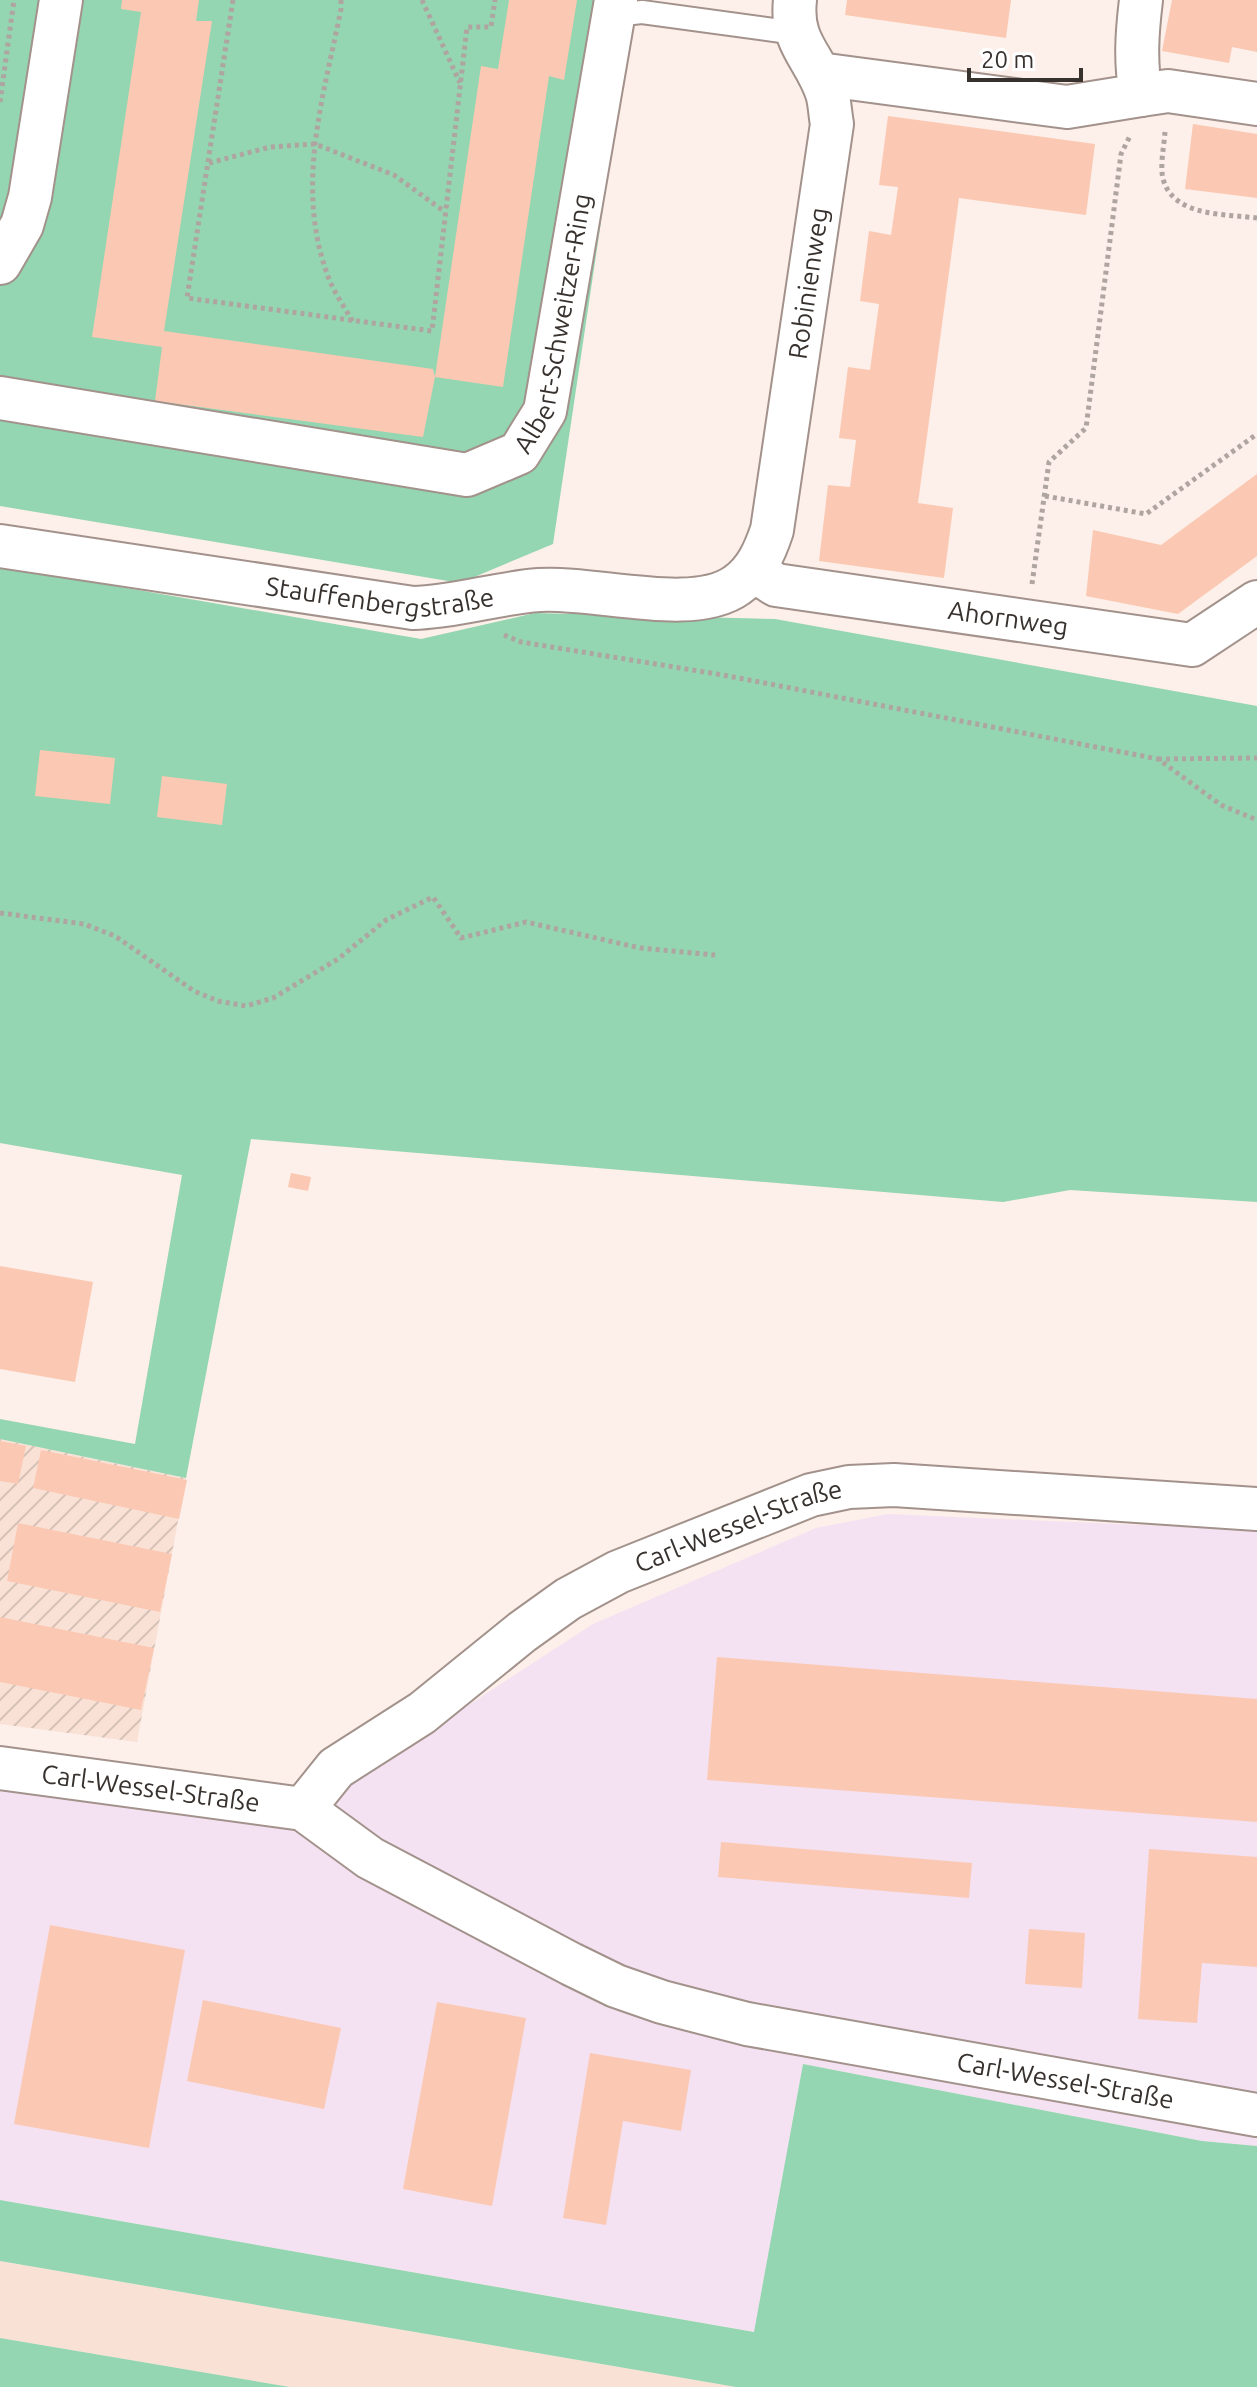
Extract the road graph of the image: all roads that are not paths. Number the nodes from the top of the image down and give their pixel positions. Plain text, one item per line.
1 (61, 0) edge
2 (1141, 0) edge
3 (615, 7) edge
4 (796, 16) edge
5 (819, 74) junction
6 (1257, 104) edge
7 (1147, 106) junction
8 (0, 263) edge
9 (0, 398) edge
10 (0, 546) edge
11 (753, 570) junction
12 (1257, 602) edge
13 (1257, 1509) edge
14 (0, 1768) edge
15 (303, 1809) junction
16 (1257, 2115) edge

1 - 8 street
2 - 7 street
3 - 4 lane
3 - 9 street, Albert-Schweitzer-Ring
4 - 5 street, Robinienweg
5 - 7 street
5 - 11 street, Robinienweg
6 - 7 street
10 - 11 street, Stauffenbergstraße
11 - 12 street, Ahornweg
13 - 15 street, Carl-Wessel-Straße
14 - 15 street, Carl-Wessel-Straße
15 - 16 street, Carl-Wessel-Straße

